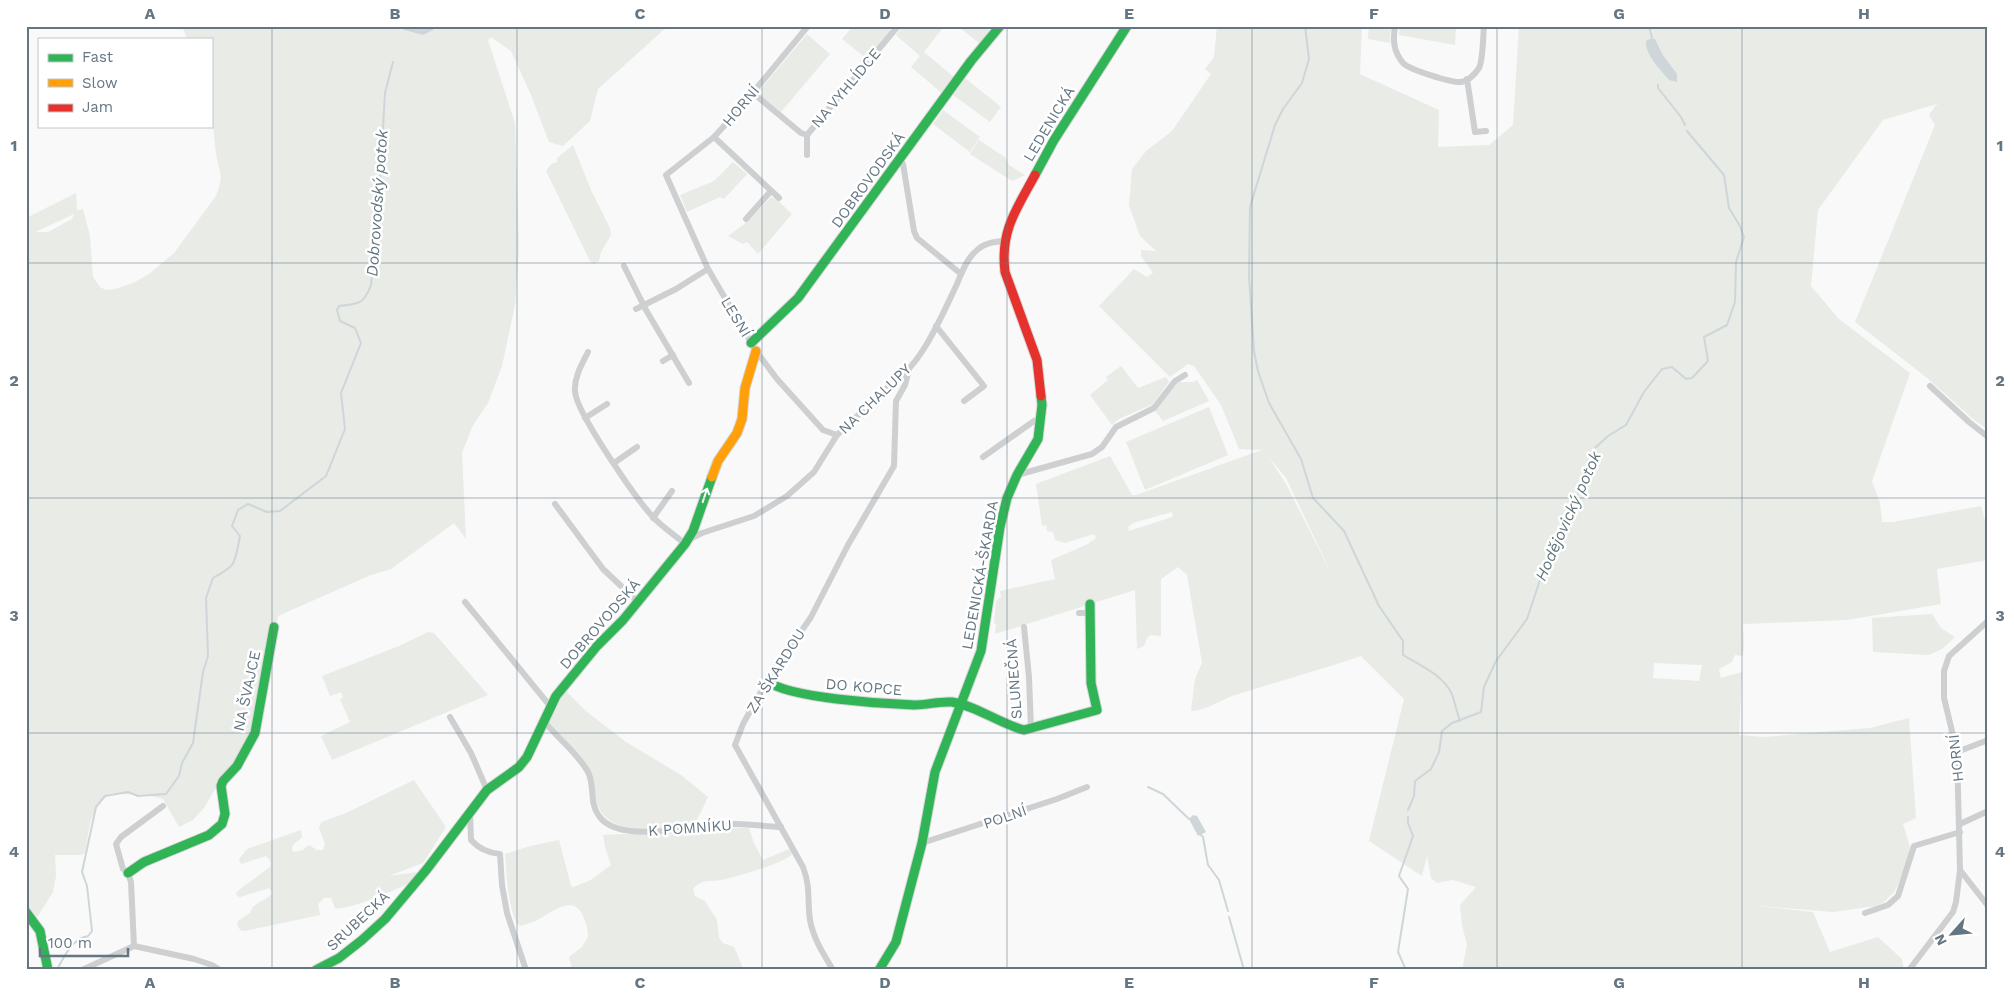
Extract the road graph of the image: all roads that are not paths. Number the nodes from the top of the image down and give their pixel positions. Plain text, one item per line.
1 (808, 26) edge
2 (898, 26) edge
3 (1000, 26) edge
4 (1127, 26) edge
5 (1396, 26) edge
6 (1484, 26) edge
7 (1467, 79) junction
8 (753, 93) junction
9 (1486, 131) dead end
10 (807, 135) junction
11 (714, 137) junction
12 (807, 155) dead end
13 (900, 160) junction
14 (666, 175) joint
15 (771, 191) junction
16 (779, 198) dead end
17 (746, 219) dead end
18 (1004, 241) junction
19 (624, 266) dead end
20 (708, 269) junction
21 (961, 274) junction
22 (644, 306) junction
23 (636, 309) dead end
24 (936, 326) junction
25 (754, 347) junction
26 (588, 352) dead end
27 (673, 355) junction
28 (663, 361) dead end
29 (909, 370) junction
30 (1185, 375) dead end
31 (689, 383) dead end
32 (1930, 386) dead end
33 (964, 401) dead end
34 (607, 404) dead end
35 (585, 418) junction
36 (1041, 419) junction
37 (837, 435) junction
38 (1988, 437) edge
39 (637, 447) dead end
40 (983, 457) dead end
41 (614, 463) junction
42 (1017, 475) junction
43 (672, 490) dead end
44 (555, 504) dead end
45 (653, 518) junction
46 (687, 542) junction
47 (465, 602) dead end
48 (638, 602) junction
49 (1091, 609) joint
50 (1080, 613) dead end
51 (1988, 621) edge
52 (274, 627) dead end
53 (1024, 627) dead end
54 (767, 681) junction
55 (961, 704) junction
56 (550, 706) junction
57 (450, 717) dead end
58 (543, 720) junction
59 (1031, 729) junction
60 (1988, 740) edge
61 (1958, 752) junction
62 (1087, 788) dead end
63 (487, 790) junction
64 (163, 806) dead end
65 (1988, 811) edge
66 (470, 812) junction
67 (1960, 824) junction
68 (781, 827) junction
69 (1960, 832) junction
70 (922, 843) junction
71 (1960, 870) junction
72 (128, 873) junction
73 (414, 887) joint
74 (1987, 903) edge
75 (26, 912) edge
76 (1865, 913) dead end
77 (134, 946) junction
78 (48, 970) edge
79 (82, 970) edge
80 (220, 970) edge
81 (316, 970) edge
82 (526, 970) edge
83 (833, 970) edge
84 (879, 970) edge
85 (1909, 970) edge

1 - 8 street, HORNÍ
2 - 10 street, NA VYHLÍDCE
3 - 13 street, DOBROVODSKÁ
4 - 18 street, LEDENICKÁ
5 - 7 street
6 - 7 street
7 - 9 street
8 - 10 street
8 - 11 street, HORNÍ
10 - 12 street, NA VYHLÍDCE
11 - 14 street, HORNÍ
11 - 15 street
13 - 21 street
13 - 25 street, DOBROVODSKÁ
14 - 20 street, LESNÍ
15 - 16 street
15 - 17 street
18 - 21 street, NA CHALUPY
18 - 36 street, LEDENICKÁ-ŠKARDA
19 - 22 street
20 - 22 street
20 - 25 street, LESNÍ
21 - 24 street, NA CHALUPY
22 - 23 street
22 - 27 street
24 - 29 street, NA CHALUPY
24 - 33 street
25 - 37 street, LESNÍ
46 -> 25 street, DOBROVODSKÁ
26 - 35 street
27 - 28 street
27 - 31 street
29 - 37 street, NA CHALUPY
29 - 54 street, ZA ŠKARDOU
30 - 42 street
32 - 38 street
34 - 35 street
35 - 41 street
36 - 40 street
36 - 42 street, LEDENICKÁ-ŠKARDA
37 - 46 street, NA CHALUPY
39 - 41 street
41 - 45 street
42 - 55 street, LEDENICKÁ-ŠKARDA
43 - 45 street
44 - 48 street
45 - 46 street
46 - 48 street, DOBROVODSKÁ
47 - 56 street
48 - 56 street, DOBROVODSKÁ
49 - 50 street, SLUNEČNÁ
49 - 59 street, SLUNEČNÁ
51 - 61 street, HORNÍ
52 - 72 street, NA ŠVAJCE
53 - 59 street, SLUNEČNÁ
54 - 55 street, DO KOPCE
54 - 68 street, ZA ŠKARDOU
55 - 59 street, SLUNEČNÁ
55 - 70 street, LEDENICKÁ-ŠKARDA
56 - 58 street, DOBROVODSKÁ
57 - 63 street
58 - 63 street, DOBROVODSKÁ
58 - 68 street, K POMNÍKU
60 - 61 street
61 - 67 street, HORNÍ
62 - 70 street, POLNÍ
63 - 66 street, DOBROVODSKÁ
64 - 72 street
65 - 67 street
66 - 73 street, DOBROVODSKÁ
66 - 82 street
67 - 69 street, HORNÍ
68 - 83 street, ZA ŠKARDOU
69 - 71 street, HORNÍ
69 - 76 street
70 - 84 street, LEDENICKÁ-ŠKARDA
71 - 74 street
71 - 85 street
72 - 77 street
73 - 81 street, SRUBECKÁ
75 - 78 street
77 - 79 street
77 - 80 street

